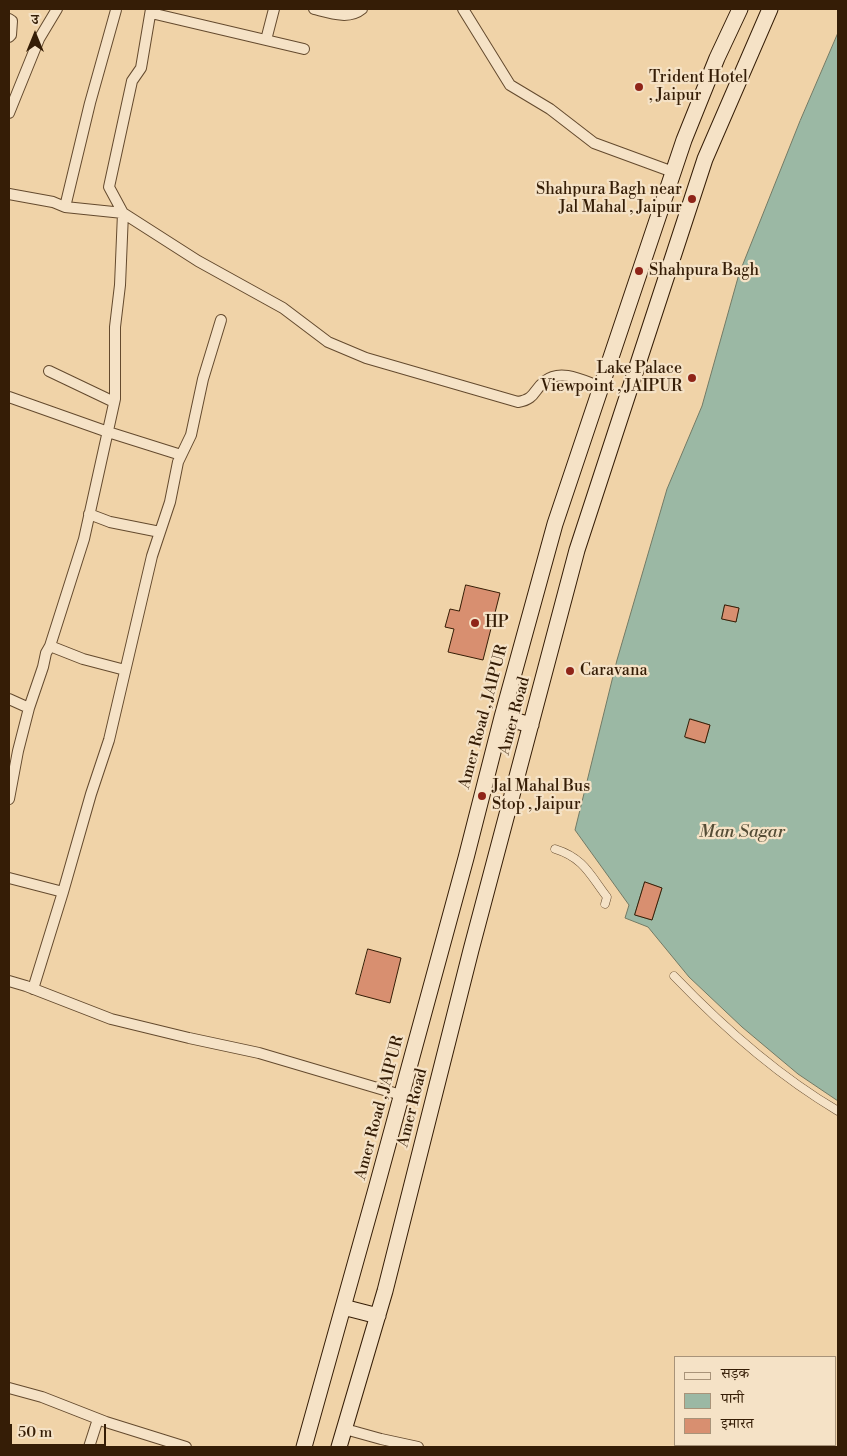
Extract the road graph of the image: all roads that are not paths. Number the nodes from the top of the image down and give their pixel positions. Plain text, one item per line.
1 (57, 9) edge
2 (274, 9) edge
3 (314, 9) edge
4 (362, 9) edge
5 (462, 9) edge
6 (740, 9) edge
7 (770, 9) edge
8 (116, 10) dead end
9 (151, 11) edge
10 (9, 19) edge
11 (9, 37) edge
12 (266, 40) junction
13 (304, 49) dead end
14 (9, 113) edge
15 (673, 172) junction
16 (9, 194) edge
17 (64, 207) junction
18 (123, 213) junction
19 (221, 320) dead end
20 (49, 371) dead end
21 (601, 387) junction
22 (9, 397) edge
23 (114, 402) junction
24 (108, 432) junction
25 (181, 455) junction
26 (89, 514) junction
27 (160, 532) junction
28 (50, 646) junction
29 (125, 670) junction
30 (9, 699) edge
31 (29, 708) junction
32 (502, 717) junction
33 (531, 725) junction
34 (9, 799) edge
35 (556, 850) dead end
36 (9, 878) edge
37 (63, 892) junction
38 (605, 904) dead end
39 (674, 976) dead end
40 (9, 981) edge
41 (33, 989) junction
42 (401, 1095) junction
43 (838, 1111) edge
44 (343, 1307) junction
45 (378, 1316) junction
46 (9, 1388) edge
47 (98, 1419) junction
48 (345, 1429) junction
49 (89, 1447) edge
50 (182, 1447) edge
51 (304, 1447) edge
52 (339, 1447) edge
53 (418, 1447) edge

1 - 14 street
2 - 12 street
3 - 4 street
5 - 15 street
6 - 15 main road, Amer Road , JAIPUR
7 - 33 main road, Amer Road
8 - 17 street
9 - 12 street
9 - 18 street
10 - 11 street
12 - 13 street
15 - 21 main road, Amer Road , JAIPUR
16 - 17 street
17 - 18 street
18 - 21 street
18 - 23 street
19 - 25 street
20 - 23 street
21 - 32 main road, Amer Road , JAIPUR
22 - 24 street
23 - 24 street
24 - 25 street
24 - 26 street
25 - 27 street
26 - 27 street
26 - 28 street
27 - 29 street
28 - 29 street
28 - 31 street
29 - 37 street
30 - 31 street
31 - 34 street
32 - 33 main road
32 - 42 main road, Amer Road , JAIPUR
33 - 45 main road, Amer Road
35 - 38 street
36 - 37 street
37 - 41 street
39 - 43 street
40 - 41 street
41 - 42 street
42 - 44 main road, Amer Road , JAIPUR
44 - 45 main road
44 - 51 main road, Amer Road , JAIPUR
45 - 48 main road, Amer Road
46 - 47 street
47 - 49 street
47 - 50 street
48 - 52 main road, Amer Road
48 - 53 street

